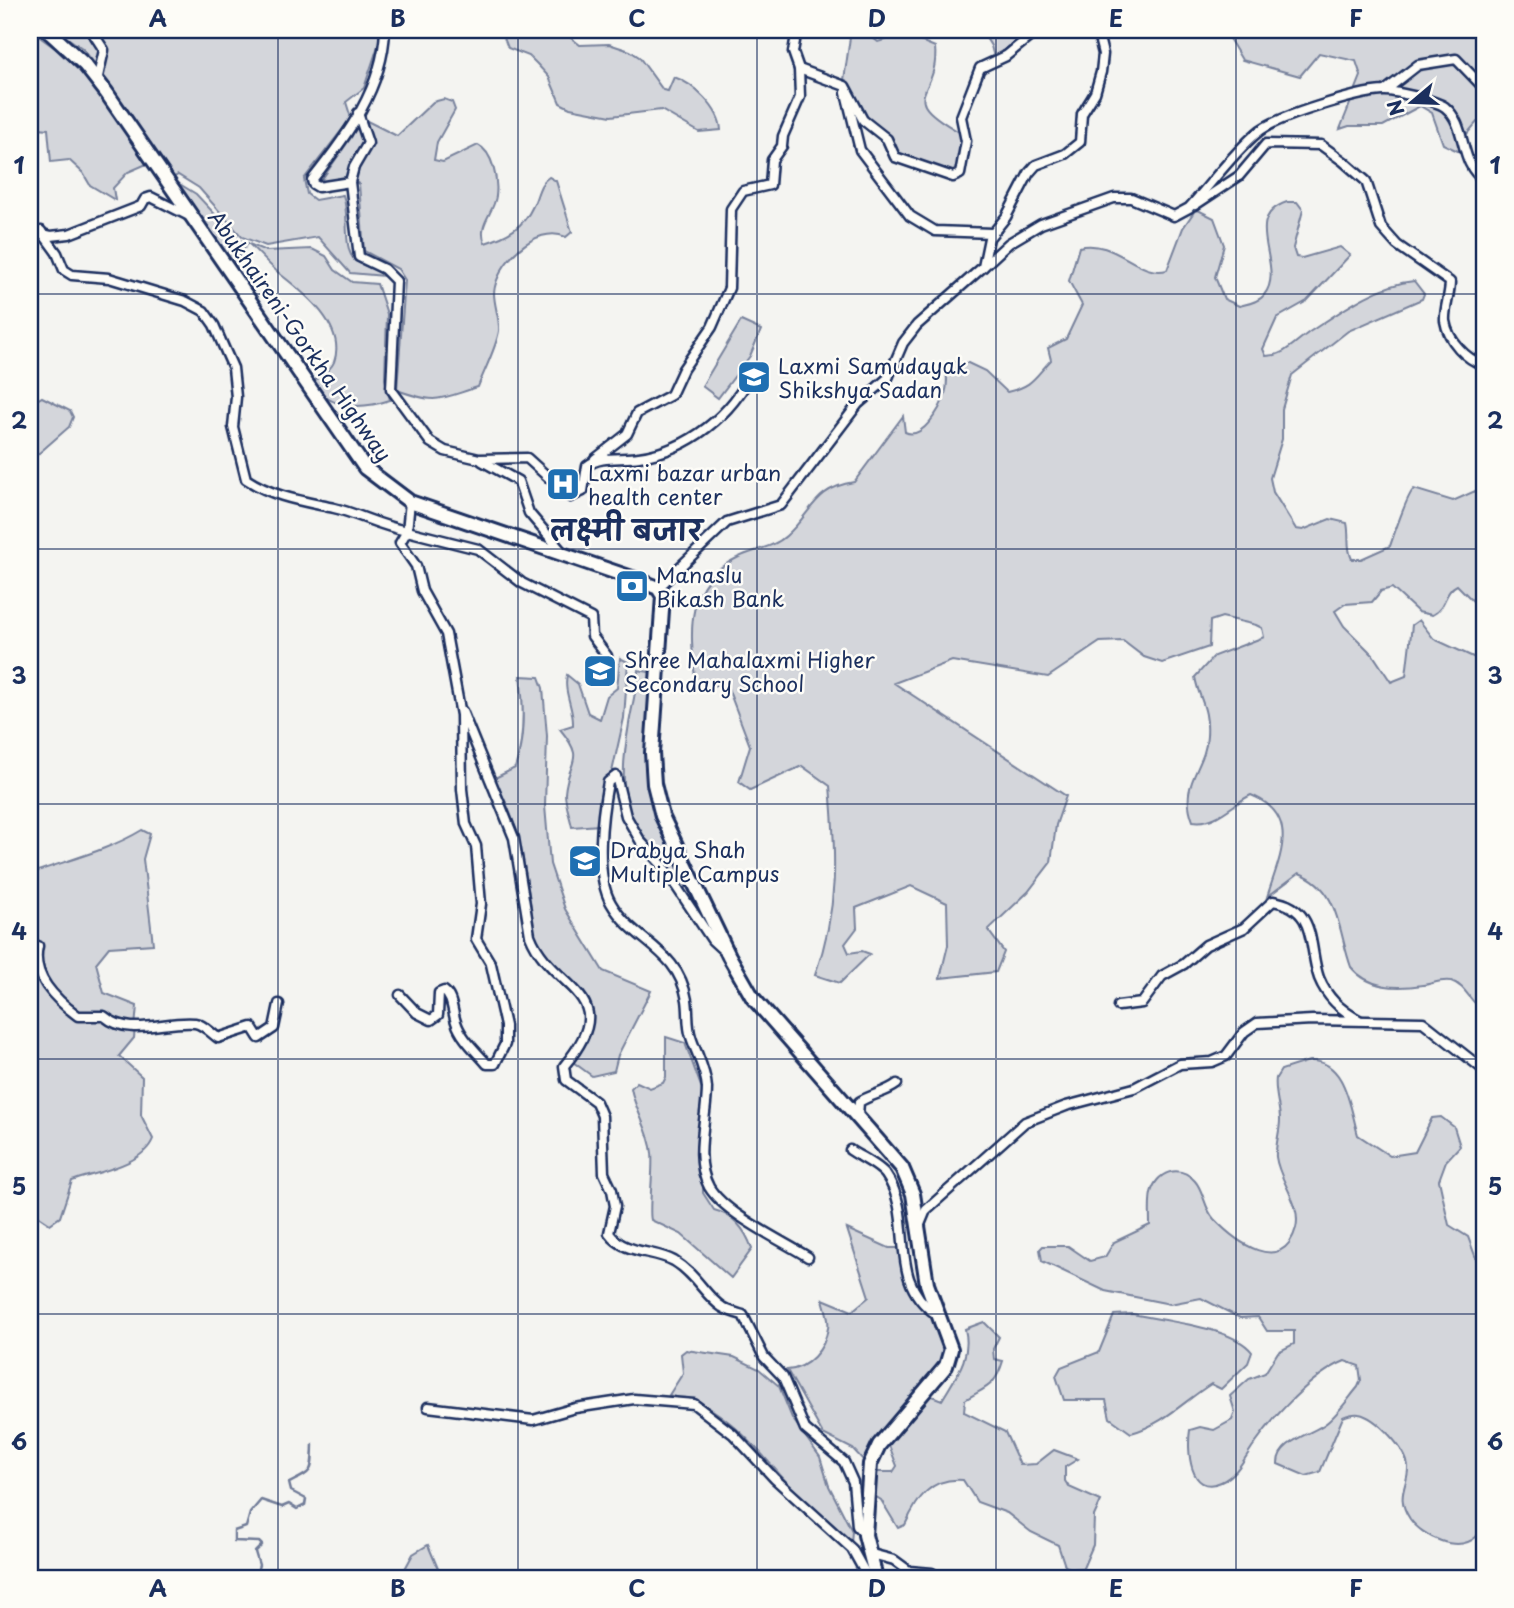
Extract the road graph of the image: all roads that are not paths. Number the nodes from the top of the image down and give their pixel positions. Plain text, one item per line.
1 (47, 30) edge
2 (90, 30) edge
3 (385, 30) edge
4 (797, 30) edge
5 (1038, 30) edge
6 (1097, 30) edge
7 (799, 69) junction
8 (97, 81) junction
9 (845, 86) junction
10 (1484, 88) edge
11 (1386, 90) junction
12 (358, 113) junction
13 (1484, 180) edge
14 (350, 182) junction
15 (1189, 208) junction
16 (198, 222) junction
17 (30, 231) edge
18 (41, 231) junction
19 (992, 233) junction
20 (983, 267) junction
21 (1484, 365) edge
22 (754, 369) dead end
23 (479, 459) junction
24 (593, 461) junction
25 (410, 502) junction
26 (407, 531) junction
27 (564, 554) junction
28 (658, 588) junction
29 (607, 656) dead end
30 (459, 705) junction
31 (30, 944) edge
32 (729, 956) junction
33 (400, 995) dead end
34 (279, 1004) dead end
35 (1118, 1006) dead end
36 (1359, 1020) junction
37 (1484, 1070) edge
38 (897, 1084) dead end
39 (858, 1116) junction
40 (850, 1150) dead end
41 (917, 1230) junction
42 (808, 1257) dead end
43 (942, 1318) junction
44 (428, 1407) dead end
45 (865, 1535) junction
46 (869, 1553) junction
47 (868, 1578) edge
48 (876, 1578) edge
49 (938, 1578) edge

1 - 8 main road, Abukhaireni-Gorkha Highway
2 - 8 street
3 - 12 street
4 - 7 street
5 - 9 street
6 - 19 street
7 - 9 street
7 - 24 street
8 - 16 main road, Abukhaireni-Gorkha Highway
9 - 19 street
10 - 11 street
11 - 13 street
11 - 15 street
12 - 14 street
12 - 14 street
14 - 23 street
15 - 20 street
15 - 21 street
16 - 18 street
16 - 25 main road, Abukhaireni-Gorkha Highway
17 - 18 street
18 - 26 street
19 - 20 street
20 - 28 street
22 - 24 street
23 - 24 street
23 - 27 street
25 - 26 street
25 - 27 main road, Abukhaireni-Gorkha Highway
26 - 29 street
26 - 30 street
27 - 28 main road, Abukhaireni-Gorkha Highway
28 - 32 main road
30 - 33 street
30 - 45 street
31 - 34 street
32 - 39 main road
32 - 42 street
35 - 36 street
36 - 37 street
36 - 41 street
38 - 39 street
39 - 41 main road
40 - 43 street
41 - 43 main road
43 - 45 main road
44 - 47 street
45 - 46 main road
46 - 48 main road
46 - 49 street

